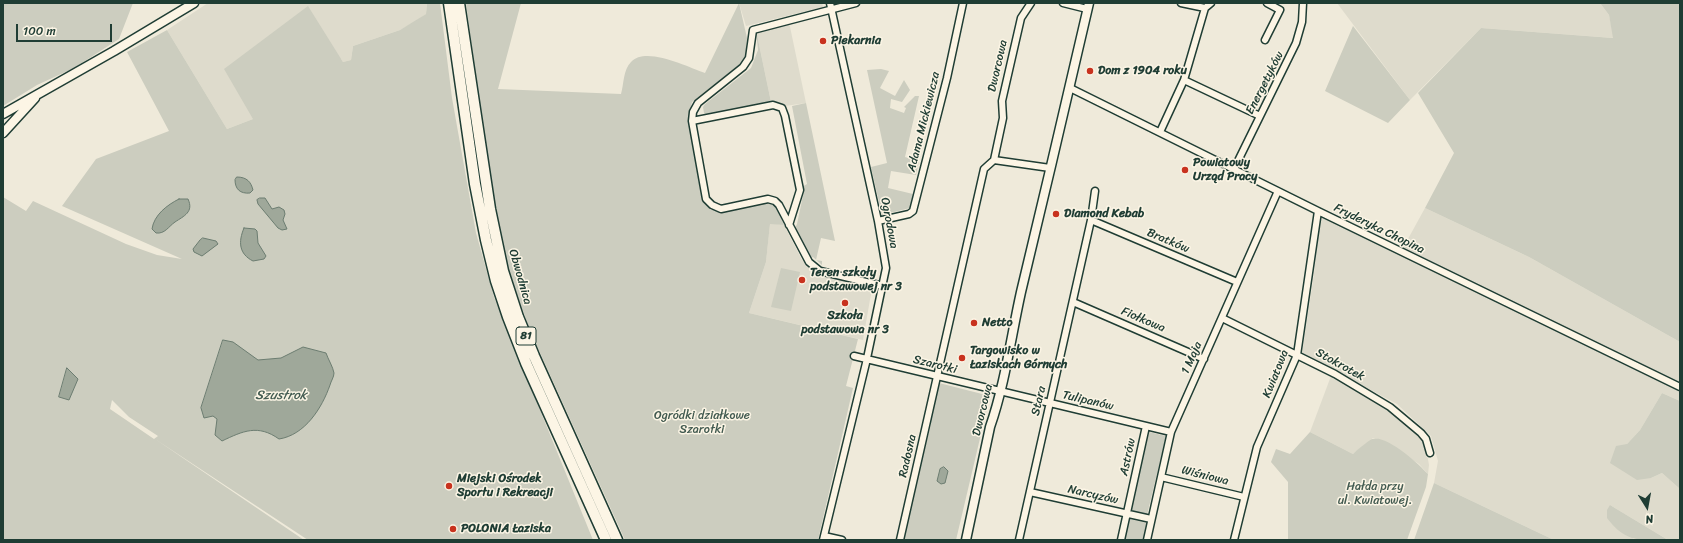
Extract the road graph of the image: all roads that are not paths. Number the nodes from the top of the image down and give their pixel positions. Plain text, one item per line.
1 (194, 3) edge
2 (449, 3) edge
3 (459, 3) edge
4 (856, 3) edge
5 (963, 3) edge
6 (1031, 3) edge
7 (1063, 3) edge
8 (1181, 3) edge
9 (1211, 3) edge
10 (1267, 3) edge
11 (1303, 3) edge
12 (831, 6) edge
13 (1088, 6) edge
14 (1205, 8) junction
15 (1265, 40) dead end
16 (1184, 80) junction
17 (1070, 88) junction
18 (39, 93) junction
19 (3, 114) edge
20 (1260, 116) junction
21 (692, 121) junction
22 (1160, 132) junction
23 (3, 133) edge
24 (994, 160) junction
25 (1050, 168) junction
26 (1234, 169) junction
27 (1095, 191) dead end
28 (1278, 191) junction
29 (1318, 211) junction
30 (1091, 220) junction
31 (878, 221) junction
32 (789, 225) junction
33 (1237, 282) junction
34 (883, 286) junction
35 (1073, 302) junction
36 (1222, 318) junction
37 (1297, 355) junction
38 (854, 356) dead end
39 (1204, 358) junction
40 (866, 359) junction
41 (937, 376) junction
42 (1680, 387) edge
43 (1000, 391) junction
44 (1050, 403) junction
45 (1146, 426) junction
46 (1171, 432) junction
47 (1430, 453) dead end
48 (1161, 477) junction
49 (1030, 492) junction
50 (1244, 497) junction
51 (1127, 514) junction
52 (1151, 519) junction
53 (823, 538) edge
54 (606, 540) edge
55 (617, 540) edge
56 (842, 540) edge
57 (900, 540) edge
58 (966, 540) edge
59 (1019, 540) edge
60 (1121, 540) edge
61 (1147, 540) edge
62 (1234, 540) edge

1 - 18 street
2 - 54 main road, Obwodnica / 81
3 - 55 main road, Obwodnica / 81
4 - 12 street
5 - 31 street, Adama Mickiewicza
6 - 24 street, Dworcowa
7 - 13 street, Dworcowa
8 - 14 street
9 - 14 street
10 - 15 street
11 - 20 street, Energetyków
12 - 21 street
12 - 31 street, Ogrodowa
13 - 17 street, Dworcowa
14 - 16 street
16 - 20 street
16 - 22 street
17 - 22 street, Fryderyka Chopina
17 - 25 street, Dworcowa
18 - 19 street
18 - 23 street
20 - 26 street, Energetyków
21 - 32 street
21 - 32 street
22 - 26 street, Fryderyka Chopina
24 - 25 street
24 - 41 street, Dworcowa
25 - 43 street, Dworcowa
26 - 28 street, Fryderyka Chopina
27 - 30 street, Stara
28 - 29 street, Fryderyka Chopina
28 - 33 street, 1 Maja
29 - 37 street, Kwiatowa
29 - 42 street, Fryderyka Chopina
30 - 33 street, Bratków
30 - 35 street, Stara
31 - 34 street, Ogrodowa
32 - 34 street
33 - 36 street, 1 Maja
34 - 40 street, Ogrodowa
35 - 39 street, Fiołkowa
35 - 44 street, Stara
36 - 37 street, Stokrotek
36 - 39 street, 1 Maja
37 - 47 street, Stokrotek
37 - 50 street, Kwiatowa
38 - 40 street, Szarotki
39 - 46 street, 1 Maja
40 - 41 street, Szarotki
40 - 53 street, Ogrodowa
41 - 43 street, Szarotki
41 - 57 street, Radosna
43 - 44 street, Tulipanów
43 - 58 street, Dworcowa
44 - 45 street, Tulipanów
44 - 49 street, Stara
45 - 46 street, Tulipanów
45 - 51 street, Astrów
46 - 48 street, 1 Maja
48 - 50 street, Wiśniowa
48 - 52 street, 1 Maja
49 - 51 street, Narcyzów
49 - 59 street, Stara
50 - 62 street, Kwiatowa
51 - 52 street, Narcyzów
51 - 60 street, Astrów
52 - 61 street, 1 Maja
53 - 56 street

